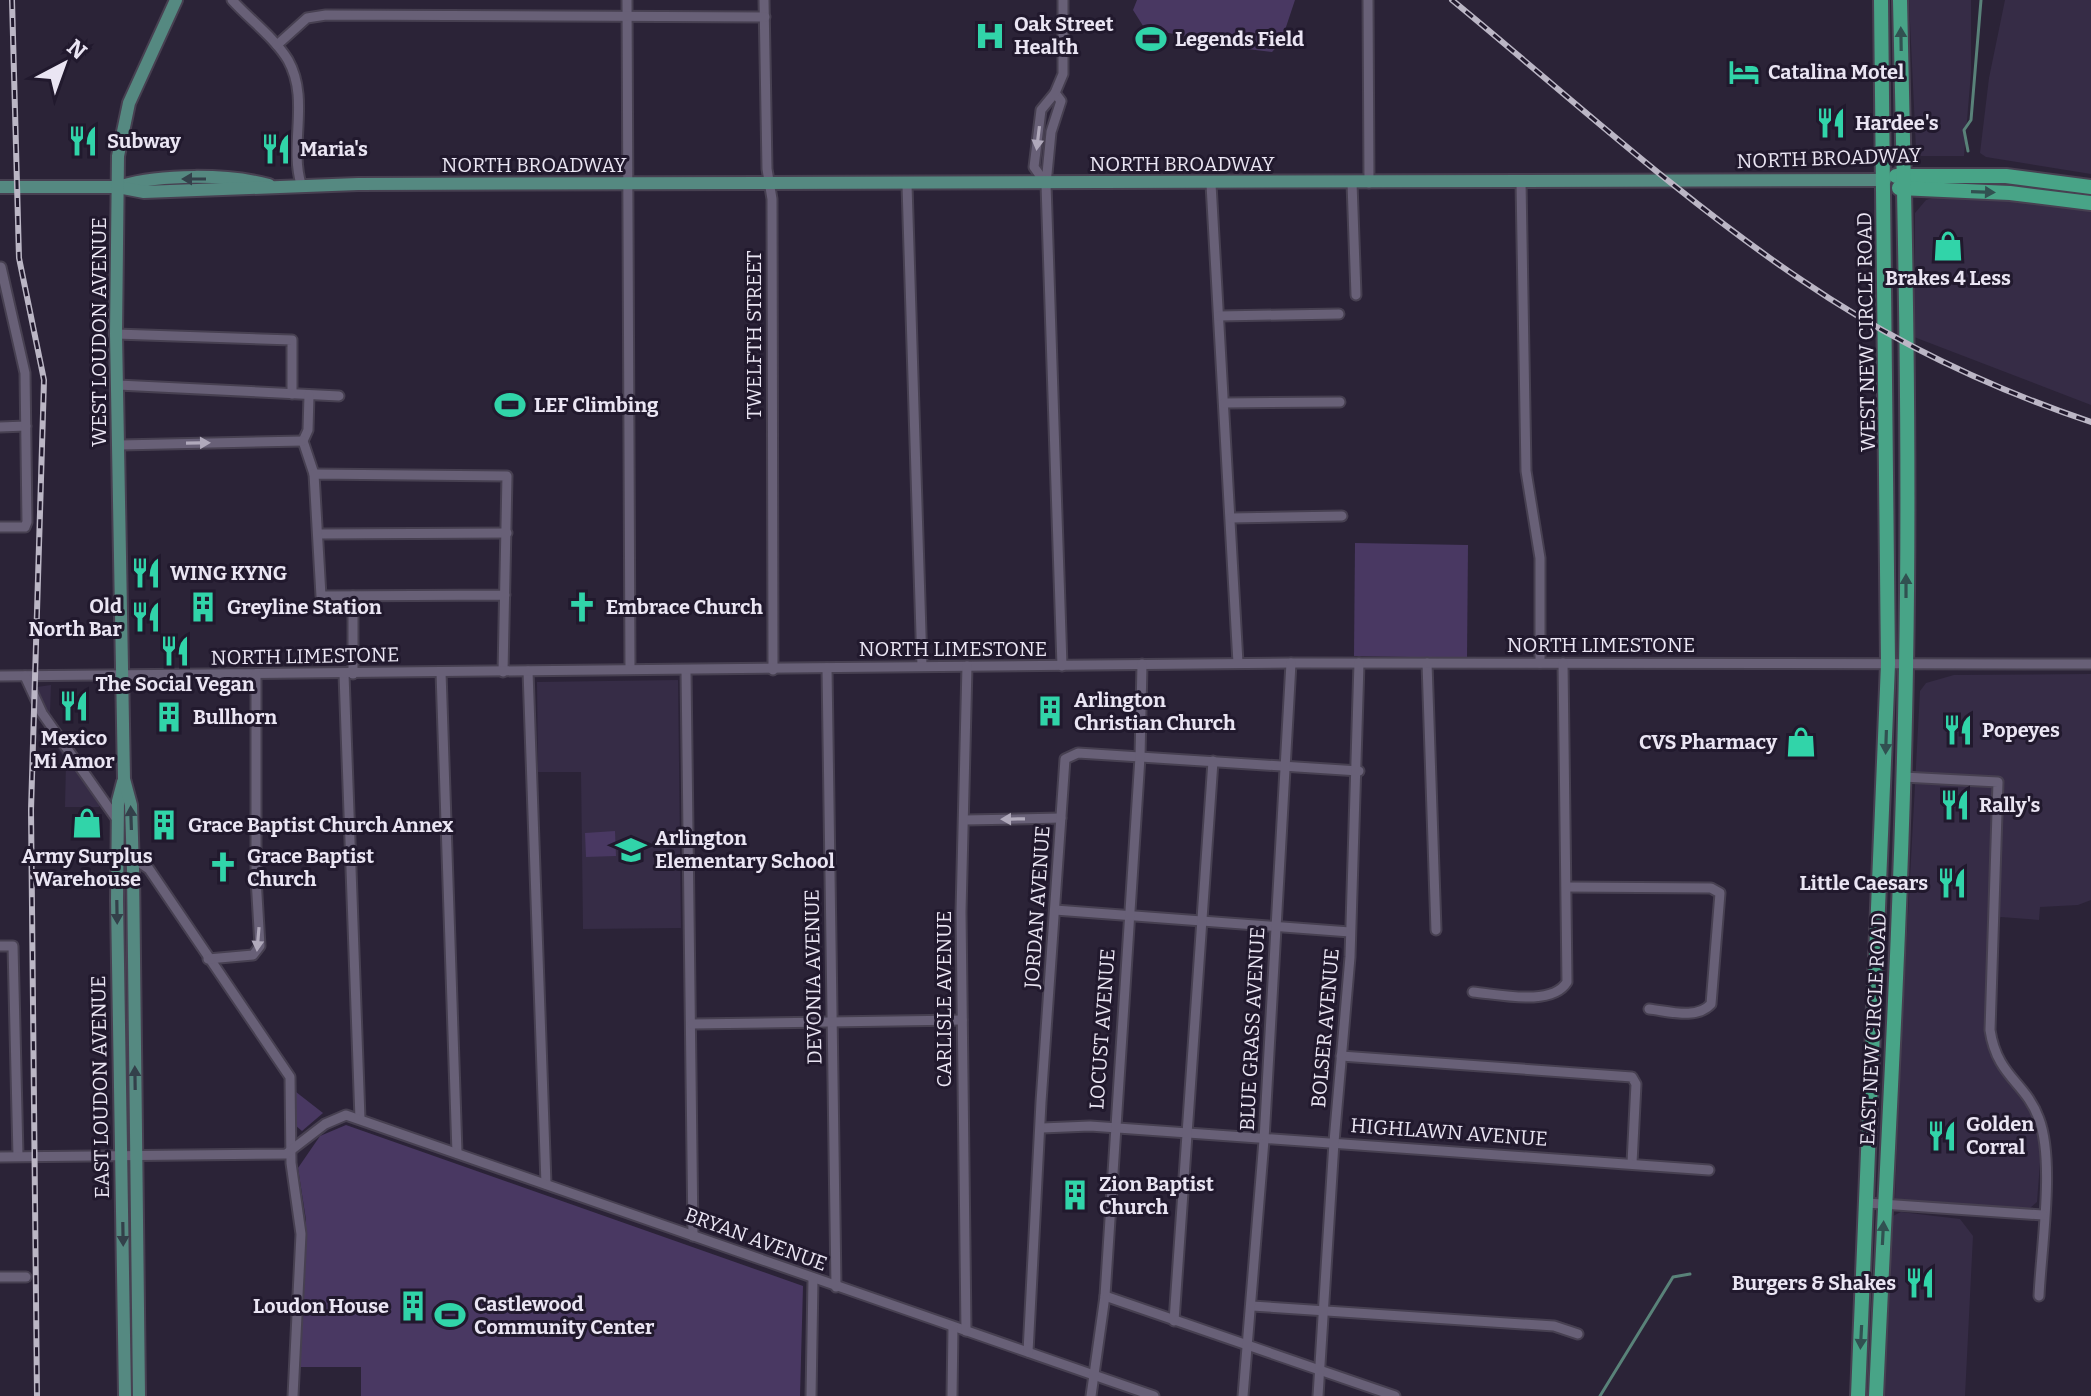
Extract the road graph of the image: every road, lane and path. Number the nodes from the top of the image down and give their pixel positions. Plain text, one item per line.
1 (176, 0) edge
2 (232, 0) edge
3 (627, 0) edge
4 (764, 0) edge
5 (1063, 0) edge
6 (1368, 0) edge
7 (1881, 0) edge
8 (1900, 0) edge
9 (627, 16) junction
10 (765, 17) junction
11 (277, 45) junction
12 (1055, 93) junction
13 (1904, 173) junction
14 (1885, 180) junction
15 (1521, 182) junction
16 (1352, 183) junction
17 (1369, 183) junction
18 (301, 184) junction
19 (769, 184) junction
20 (1046, 184) junction
21 (1211, 184) junction
22 (630, 185) junction
23 (907, 185) junction
24 (0, 187) edge
25 (118, 187) junction
26 (2091, 187) edge
27 (1905, 190) junction
28 (2091, 203) edge
29 (1, 267) edge
30 (1356, 295) dead end
31 (1339, 314) dead end
32 (1219, 316) junction
33 (0, 329) edge
34 (13, 329) junction
35 (116, 334) junction
36 (118, 385) junction
37 (292, 394) junction
38 (309, 395) junction
39 (339, 396) dead end
40 (1340, 402) dead end
41 (1224, 403) junction
42 (26, 426) junction
43 (0, 427) edge
44 (303, 441) junction
45 (120, 445) junction
46 (314, 474) junction
47 (1342, 516) dead end
48 (1231, 518) junction
49 (0, 527) edge
50 (507, 533) junction
51 (319, 534) junction
52 (505, 595) junction
53 (353, 596) junction
54 (1238, 663) junction
55 (1291, 663) junction
56 (1359, 663) junction
57 (1427, 663) junction
58 (1540, 663) junction
59 (1563, 663) junction
60 (1142, 664) junction
61 (1888, 664) junction
62 (1906, 664) junction
63 (2091, 664) edge
64 (922, 666) junction
65 (967, 666) junction
66 (1062, 666) junction
67 (827, 668) junction
68 (630, 669) junction
69 (773, 670) junction
70 (528, 671) junction
71 (686, 671) junction
72 (441, 672) junction
73 (503, 672) junction
74 (256, 674) junction
75 (349, 674) junction
76 (0, 676) edge
77 (25, 676) junction
78 (121, 676) junction
79 (1140, 757) junction
80 (1213, 761) junction
81 (1285, 767) junction
82 (1359, 771) junction
83 (1903, 777) junction
84 (124, 779) junction
85 (1061, 818) junction
86 (965, 820) junction
87 (118, 821) junction
88 (133, 858) junction
89 (1567, 887) junction
90 (1055, 910) junction
91 (1129, 913) junction
92 (1203, 921) junction
93 (1277, 927) junction
94 (1436, 930) dead end
95 (1350, 932) junction
96 (0, 946) edge
97 (208, 959) junction
98 (1473, 992) dead end
99 (134, 999) junction
100 (119, 1001) junction
101 (1649, 1009) dead end
102 (962, 1020) junction
103 (692, 1024) junction
104 (832, 1024) junction
105 (1341, 1056) junction
106 (360, 1119) junction
107 (1113, 1127) junction
108 (1042, 1128) junction
109 (1189, 1134) junction
110 (1264, 1140) junction
111 (1334, 1142) junction
112 (291, 1152) junction
113 (457, 1153) junction
114 (18, 1156) junction
115 (122, 1156) junction
116 (136, 1156) junction
117 (0, 1157) edge
118 (1632, 1163) junction
119 (1709, 1170) dead end
120 (546, 1184) junction
121 (1867, 1203) junction
122 (1884, 1205) junction
123 (2043, 1215) junction
124 (693, 1236) junction
125 (0, 1277) edge
126 (26, 1277) dead end
127 (813, 1279) junction
128 (836, 1287) junction
129 (1105, 1296) junction
130 (2039, 1296) dead end
131 (1252, 1306) junction
132 (1324, 1311) junction
133 (1174, 1321) junction
134 (953, 1327) junction
135 (966, 1331) junction
136 (1578, 1334) dead end
137 (139, 1338) junction
138 (124, 1339) junction
139 (1247, 1346) junction
140 (1028, 1352) junction
141 (1321, 1371) junction
142 (1094, 1375) junction
143 (125, 1396) edge
144 (139, 1396) edge
145 (293, 1396) edge
146 (811, 1396) edge
147 (952, 1396) edge
148 (1091, 1396) edge
149 (1154, 1396) edge
150 (1243, 1396) edge
151 (1318, 1396) edge
152 (1395, 1396) edge
153 (1858, 1396) edge
154 (1876, 1396) edge

1 - 25 main road, WEST LOUDON AVENUE
2 - 11 street
3 - 9 street
4 - 10 street, TWELFTH STREET
5 - 12 street
6 - 17 street
7 - 14 highway, WEST NEW CIRCLE ROAD
13 -> 8 highway, WEST NEW CIRCLE ROAD
9 - 10 street
9 - 11 street
9 - 22 street
10 - 19 street, TWELFTH STREET
11 - 18 street
12 - 20 street
12 -> 20 street
13 - 14 highway, NORTH BROADWAY
13 - 26 highway, NORTH BROADWAY
13 - 27 highway, WEST NEW CIRCLE ROAD
14 - 15 main road, NORTH BROADWAY
14 - 27 highway
14 - 61 highway, WEST NEW CIRCLE ROAD
15 - 17 main road, NORTH BROADWAY
15 - 58 street
16 - 17 main road, NORTH BROADWAY
16 - 21 main road, NORTH BROADWAY
16 - 30 street
18 - 22 main road, NORTH BROADWAY
18 - 25 main road, NORTH BROADWAY
19 - 22 main road, NORTH BROADWAY
19 - 23 main road, NORTH BROADWAY
19 - 69 street, TWELFTH STREET
20 - 21 main road, NORTH BROADWAY
20 - 23 main road, NORTH BROADWAY
20 - 66 street
21 - 32 street
22 - 68 street
23 - 64 street
24 - 25 main road, NORTH BROADWAY
25 - 35 main road, WEST LOUDON AVENUE
27 -> 28 highway, NORTH BROADWAY
62 -> 27 highway, WEST NEW CIRCLE ROAD
29 - 34 street
31 - 32 street
32 - 41 street
33 - 34 street
34 - 42 street
35 - 36 main road, WEST LOUDON AVENUE
35 - 37 street
36 - 37 street
36 - 45 main road, WEST LOUDON AVENUE
37 - 38 street
38 - 39 street
38 - 44 street
40 - 41 street
41 - 48 street
42 - 43 street
42 - 49 street
45 -> 44 street
44 - 46 street
45 - 78 main road, WEST LOUDON AVENUE
46 - 50 street
46 - 51 street
47 - 48 street
48 - 54 street
50 - 51 street
50 - 52 street
51 - 53 street
52 - 53 street
52 - 73 street
53 - 75 street
54 - 55 street, NORTH LIMESTONE
54 - 60 street, NORTH LIMESTONE
55 - 56 street, NORTH LIMESTONE
55 - 81 street, BLUE GRASS AVENUE
56 - 57 street, NORTH LIMESTONE
56 - 82 street, BOLSER AVENUE
57 - 58 street, NORTH LIMESTONE
57 - 94 street
58 - 59 street, NORTH LIMESTONE
59 - 61 street, NORTH LIMESTONE
59 - 89 street
60 - 66 street, NORTH LIMESTONE
60 - 79 street, LOCUST AVENUE
61 - 62 street, NORTH LIMESTONE
61 -> 121 highway, EAST NEW CIRCLE ROAD
62 - 63 street, NORTH LIMESTONE
62 - 83 highway, EAST NEW CIRCLE ROAD
64 - 65 street, NORTH LIMESTONE
64 - 67 street, NORTH LIMESTONE
65 - 66 street, NORTH LIMESTONE
65 - 86 street, CARLISLE AVENUE
67 - 69 street, NORTH LIMESTONE
67 - 104 street, DEVONIA AVENUE
68 - 70 street, NORTH LIMESTONE
68 - 71 street, NORTH LIMESTONE
69 - 71 street, NORTH LIMESTONE
70 - 73 street, NORTH LIMESTONE
70 - 120 street
71 - 103 street
72 - 73 street, NORTH LIMESTONE
72 - 75 street, NORTH LIMESTONE
72 - 113 street
74 - 75 street, NORTH LIMESTONE
74 - 78 street, NORTH LIMESTONE
74 -> 97 street
75 - 106 street
76 - 77 street, NORTH LIMESTONE
77 - 78 street, NORTH LIMESTONE
77 - 87 street
78 - 84 main road, EAST LOUDON AVENUE
79 - 80 street, JORDAN AVENUE
79 - 85 street, JORDAN AVENUE
79 - 91 street, LOCUST AVENUE
80 - 81 street, JORDAN AVENUE
80 - 92 street
81 - 82 street, JORDAN AVENUE
81 - 93 street, BLUE GRASS AVENUE
82 - 95 street, BOLSER AVENUE
83 - 122 highway, EAST NEW CIRCLE ROAD
83 - 123 street
84 - 87 main road, EAST LOUDON AVENUE
88 -> 84 main road, EAST LOUDON AVENUE
85 -> 86 street
85 - 90 street, JORDAN AVENUE
86 - 102 street, CARLISLE AVENUE
87 -> 100 main road, EAST LOUDON AVENUE
88 - 97 street
88 - 99 main road, EAST LOUDON AVENUE
89 - 98 street
89 - 101 street
90 - 91 street
90 - 108 street, JORDAN AVENUE
91 - 92 street
91 - 107 street, LOCUST AVENUE
92 - 93 street
92 - 109 street
93 - 95 street
93 - 110 street, BLUE GRASS AVENUE
95 - 105 street, BOLSER AVENUE
96 - 114 street
97 - 112 street
99 - 100 street
116 -> 99 main road, EAST LOUDON AVENUE
100 - 115 main road, EAST LOUDON AVENUE
102 - 104 street
102 - 135 street, CARLISLE AVENUE
103 - 104 street
103 - 124 street
104 - 128 street, DEVONIA AVENUE
105 - 111 street, BOLSER AVENUE
105 - 118 street
106 - 112 street, BRYAN AVENUE
106 - 113 street, BRYAN AVENUE
107 - 108 street, HIGHLAWN AVENUE
107 - 109 street, HIGHLAWN AVENUE
107 - 129 street, LOCUST AVENUE
108 - 140 street, JORDAN AVENUE
109 - 110 street, HIGHLAWN AVENUE
109 - 133 street
110 - 111 street, HIGHLAWN AVENUE
110 - 131 street, BLUE GRASS AVENUE
111 - 118 street, HIGHLAWN AVENUE
111 - 132 street, BOLSER AVENUE
112 - 116 street
112 - 145 street
113 - 120 street, BRYAN AVENUE
114 - 115 street
114 - 117 street
115 - 116 street
115 -> 138 main road, EAST LOUDON AVENUE
116 - 137 main road, EAST LOUDON AVENUE
118 - 119 street, HIGHLAWN AVENUE
120 - 124 street, BRYAN AVENUE
121 - 122 street
121 -> 153 highway, EAST NEW CIRCLE ROAD
122 - 123 street
154 -> 122 highway, EAST NEW CIRCLE ROAD
123 - 130 street
124 - 127 street, BRYAN AVENUE
125 - 126 street
127 - 128 street, BRYAN AVENUE
127 - 146 street
128 - 134 street, BRYAN AVENUE
129 - 133 street
129 - 142 street, LOCUST AVENUE
131 - 132 street
131 - 139 street, BLUE GRASS AVENUE
132 - 136 street
132 - 141 street, BOLSER AVENUE
133 - 139 street
134 - 135 street, BRYAN AVENUE
134 - 147 street
135 - 140 street, BRYAN AVENUE
137 - 138 street
137 - 144 main road, EAST LOUDON AVENUE
138 - 143 main road, EAST LOUDON AVENUE
139 - 141 street
139 - 150 street, BLUE GRASS AVENUE
140 - 142 street, BRYAN AVENUE
141 - 151 street, BOLSER AVENUE
141 - 152 street
142 - 148 street, LOCUST AVENUE
142 - 149 street, BRYAN AVENUE

